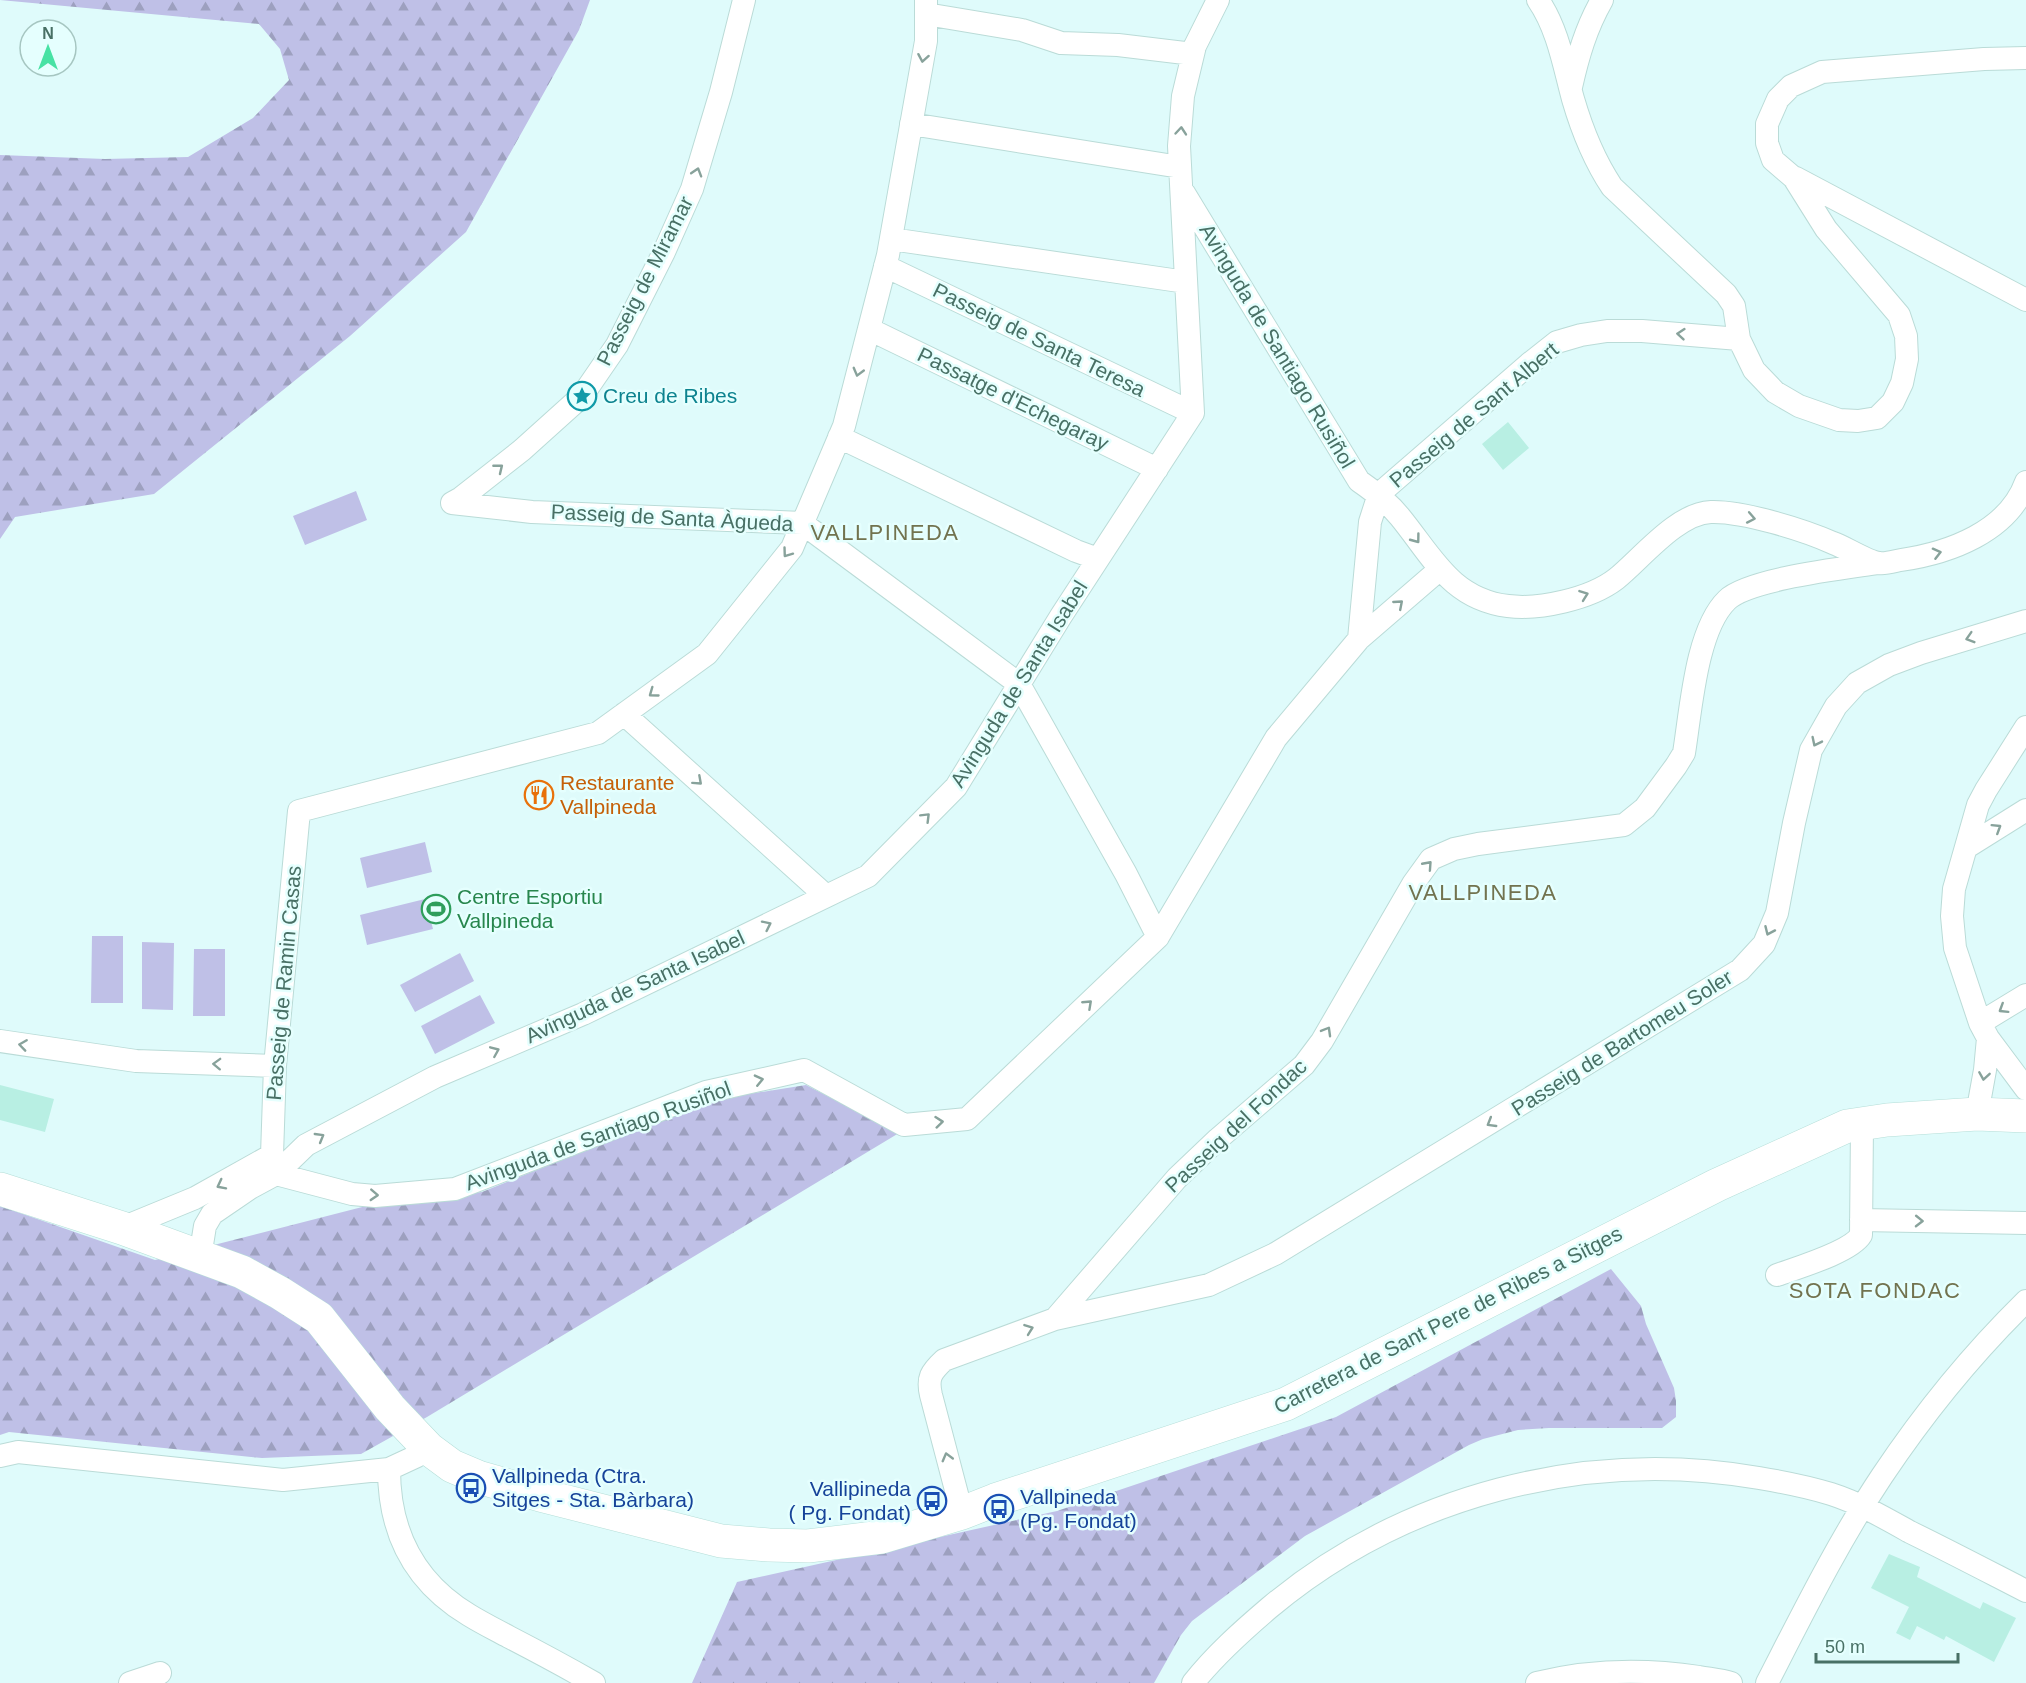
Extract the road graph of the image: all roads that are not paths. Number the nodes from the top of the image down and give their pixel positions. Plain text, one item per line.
1 (744, 0) edge
2 (1538, 0) edge
3 (1602, 0) edge
4 (1219, 1) edge
5 (926, 7) edge
6 (1193, 54) junction
7 (2026, 58) edge
8 (1570, 89) junction
9 (911, 124) junction
10 (1181, 178) junction
11 (1794, 178) junction
12 (891, 239) junction
13 (885, 266) junction
14 (1186, 282) junction
15 (2026, 300) edge
16 (869, 329) junction
17 (1739, 339) junction
18 (1193, 413) junction
19 (839, 437) junction
20 (1157, 469) junction
21 (2026, 482) edge
22 (1379, 494) junction
23 (452, 503) joint
24 (802, 523) junction
25 (1098, 559) junction
26 (1878, 563) junction
27 (1439, 570) junction
28 (2026, 621) edge
29 (1359, 639) junction
30 (1019, 684) junction
31 (624, 714) junction
32 (2026, 727) edge
33 (2026, 810) edge
34 (1967, 847) junction
35 (826, 896) junction
36 (1158, 937) junction
37 (2026, 995) edge
38 (1984, 1030) junction
39 (0, 1041) edge
40 (275, 1066) junction
41 (2026, 1089) edge
42 (1977, 1114) junction
43 (2026, 1116) edge
44 (1862, 1124) junction
45 (274, 1165) junction
46 (0, 1189) edge
47 (1861, 1220) junction
48 (2026, 1224) edge
49 (122, 1228) junction
50 (200, 1257) junction
51 (1777, 1275) dead end
52 (2026, 1301) edge
53 (1055, 1319) junction
54 (429, 1449) junction
55 (0, 1456) edge
56 (389, 1469) junction
57 (1863, 1508) junction
58 (963, 1514) junction
59 (2026, 1591) edge
60 (160, 1673) dead end
61 (559, 1674) edge
62 (1200, 1680) edge
63 (130, 1683) edge
64 (594, 1683) edge
65 (1537, 1683) edge
66 (1731, 1683) edge
67 (1767, 1683) edge

23 -> 1 street, Passeig de Miramar
2 - 8 street
3 - 8 street
4 - 6 street
5 - 6 street
5 -> 9 street
10 -> 6 street
7 - 11 street
8 - 17 street
9 - 10 street
9 - 12 street
10 - 14 street
10 - 22 street, Avinguda de Santiago Rusiñol
11 - 15 street
11 - 17 street
12 - 13 street
12 - 14 street
13 - 16 street
13 - 18 street, Passeig de Santa Teresa
14 - 18 street
16 -> 19 street
16 - 20 street, Passatge d'Echegaray
17 -> 22 street, Passeig de Sant Albert
18 - 20 street, Avinguda de Santa Isabel
19 - 24 street
19 - 25 street
20 - 25 street, Avinguda de Santa Isabel
26 -> 21 street, Passeig del Fondac
22 -> 27 street, Avinguda de Santiago Rusiñol
22 - 29 street
23 - 24 street, Passeig de Santa Àgueda
24 - 30 street, Passeig de Santa Àgueda
24 -> 31 street
25 - 30 street, Avinguda de Santa Isabel
27 -> 26 street, Avinguda de Santiago Rusiñol
53 -> 26 street, Passeig del Fondac
29 -> 27 street, Avinguda de Santiago Rusiñol
28 -> 53 street, Passeig de Bartomeu Soler
29 - 36 street, Avinguda de Santiago Rusiñol
35 -> 30 street, Avinguda de Santa Isabel
30 - 36 street, Passeig de Santa Àgueda
31 -> 35 street
31 - 40 street, Passeig de Ramin Casas
32 - 34 street
34 -> 33 street
34 - 38 street
45 -> 35 street, Avinguda de Santa Isabel
45 -> 36 street, Avinguda de Santiago Rusiñol
37 -> 38 street
38 - 41 street
38 -> 42 street
40 -> 39 street
40 - 45 street, Passeig de Ramin Casas
42 - 43 street, Carretera de Sant Pere de Ribes a Sitges
42 - 44 street, Carretera de Sant Pere de Ribes a Sitges
44 - 47 street
44 - 58 street, Carretera de Sant Pere de Ribes a Sitges
45 -> 49 street
45 - 50 street, Avinguda de Santa Isabel
46 - 49 street, Carretera de Sant Pere de Ribes a Sitges
47 -> 48 street
47 - 51 street
49 - 50 street, Carretera de Sant Pere de Ribes a Sitges
50 - 54 street, Carretera de Sant Pere de Ribes a Sitges
52 - 57 street
58 -> 53 street, Passeig del Fondac
54 - 56 street
54 - 58 street, Carretera de Sant Pere de Ribes a Sitges
55 - 56 street
56 - 61 street
57 - 59 street
57 - 62 street
57 - 67 street
60 - 63 street
61 - 64 street
65 - 66 street

